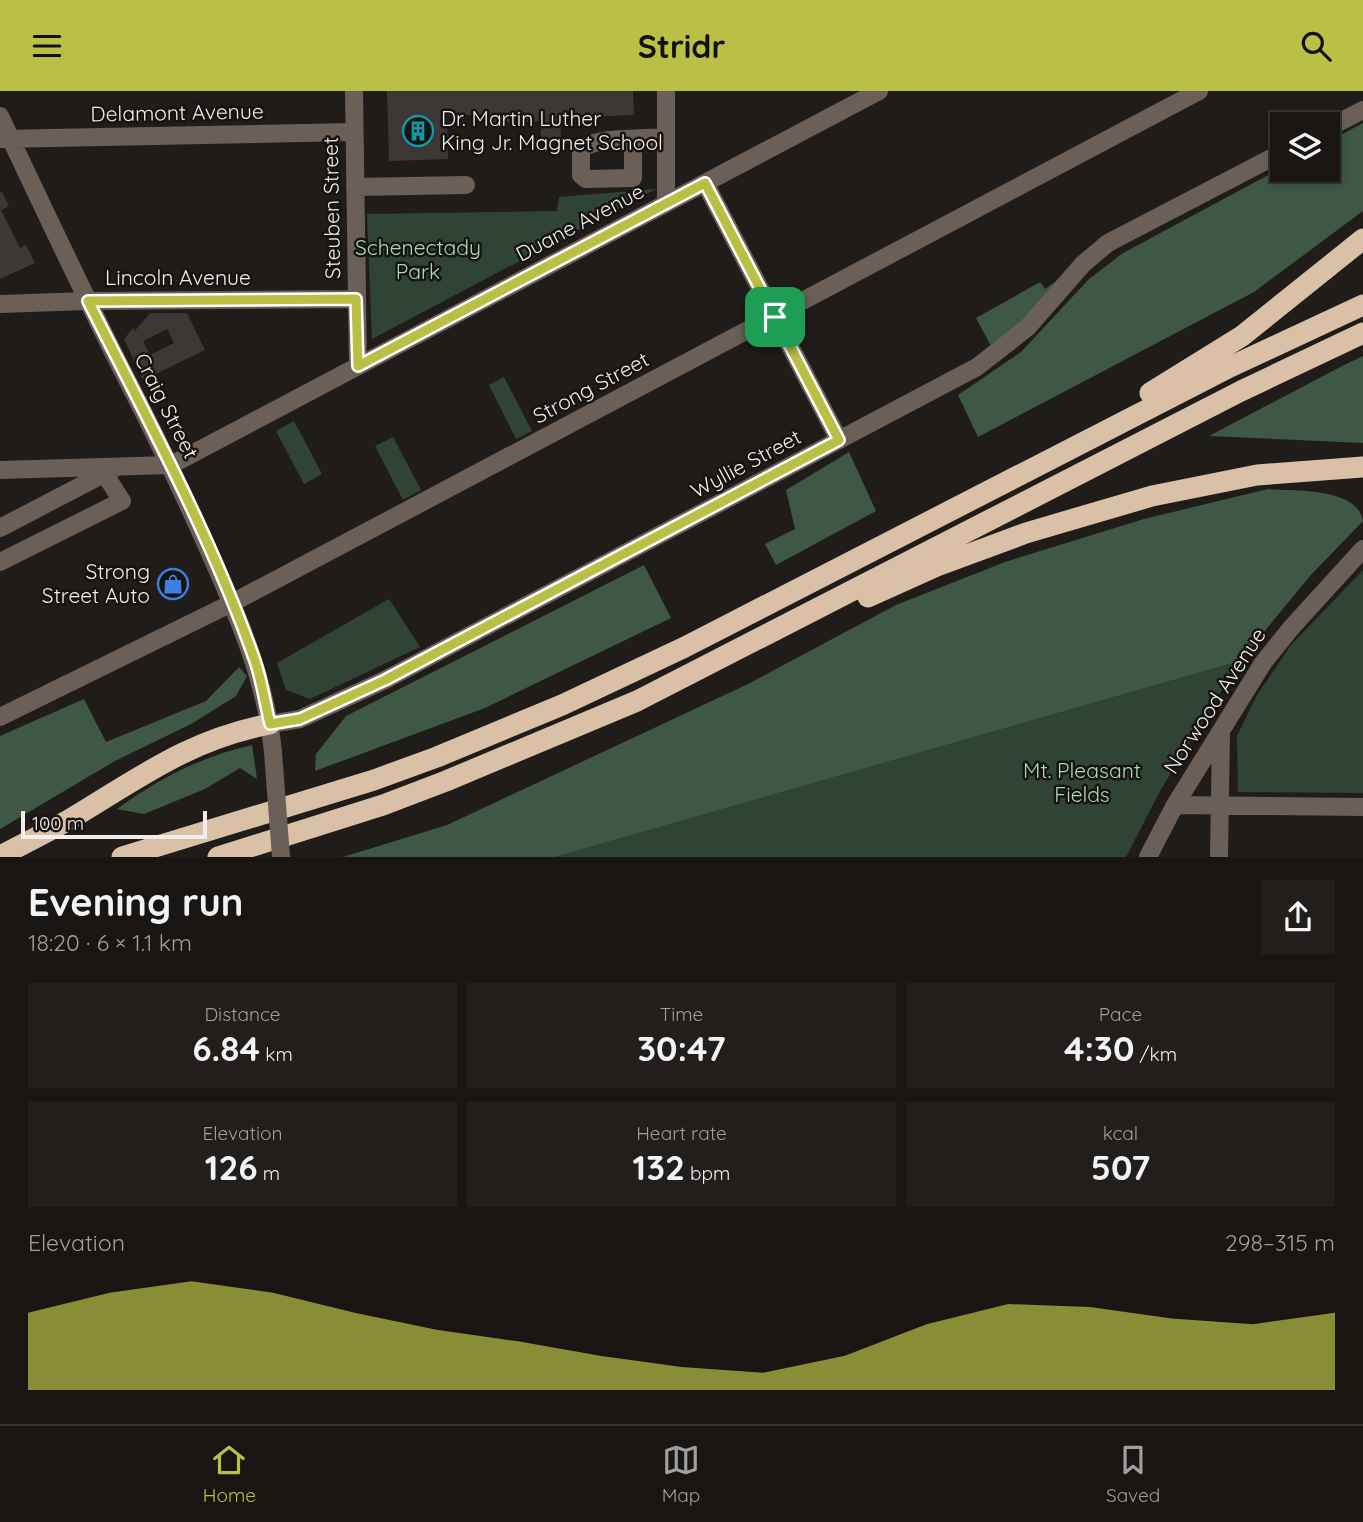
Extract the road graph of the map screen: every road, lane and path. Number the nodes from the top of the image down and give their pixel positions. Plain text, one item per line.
1 (354, 91) edge
2 (666, 91) edge
3 (879, 91) edge
4 (1199, 91) edge
5 (1363, 110) edge
6 (0, 115) edge
7 (1340, 122) edge
8 (354, 132) junction
9 (666, 137) junction
10 (6, 139) edge
11 (633, 139) dead end
12 (1270, 159) edge
13 (705, 183) junction
14 (466, 185) dead end
15 (355, 187) junction
16 (666, 204) junction
17 (1363, 239) edge
18 (356, 299) junction
19 (88, 301) junction
20 (0, 304) edge
21 (1363, 305) edge
22 (775, 317) junction
23 (1363, 334) edge
24 (358, 366) junction
25 (839, 440) junction
26 (171, 465) junction
27 (1363, 467) edge
28 (0, 470) edge
29 (112, 470) junction
30 (940, 516) junction
31 (0, 528) edge
32 (1363, 549) edge
33 (0, 562) edge
34 (232, 603) junction
35 (758, 639) junction
36 (0, 716) edge
37 (270, 724) junction
38 (1221, 729) junction
39 (1175, 805) junction
40 (1219, 805) junction
41 (1363, 807) edge
42 (0, 856) edge
43 (122, 857) edge
44 (218, 857) edge
45 (281, 857) edge
46 (1148, 857) edge
47 (1219, 857) edge

1 - 8 street, Steuben Street
2 - 9 street
3 - 13 street, Duane Avenue
4 - 22 street, Strong Street
5 - 7 street
6 - 10 street, Craig Street
8 - 10 street, Delamont Avenue
8 - 15 street, Steuben Street
9 - 11 street
9 - 16 street
10 - 19 street, Craig Street
12 - 25 street, Wyllie Street
13 - 16 street, Duane Avenue
13 - 22 street
14 - 15 street
15 - 18 street, Steuben Street
16 - 24 street, Duane Avenue
17 - 30 highway
18 - 19 street, Lincoln Avenue
18 - 24 street, Steuben Street
19 - 20 street, Lincoln Avenue
19 - 26 street, Craig Street
21 - 30 highway
22 - 25 street
22 - 34 street, Strong Street
23 - 35 highway
24 - 26 street, Duane Avenue
25 - 37 street, Wyllie Street
26 - 29 street, Duane Avenue
26 - 34 street, Craig Street
27 - 35 highway
28 - 29 street
29 - 31 street, Duane Avenue
29 - 33 street
30 - 43 highway
32 - 38 street, Norwood Avenue
34 - 36 street, Strong Street
34 - 37 street, Craig Street
35 - 44 highway
37 - 42 highway
37 - 45 street, Craig Street, bridge
38 - 39 street, Norwood Avenue
38 - 40 street
39 - 40 street
39 - 46 street, Norwood Avenue
40 - 41 street
40 - 47 street

